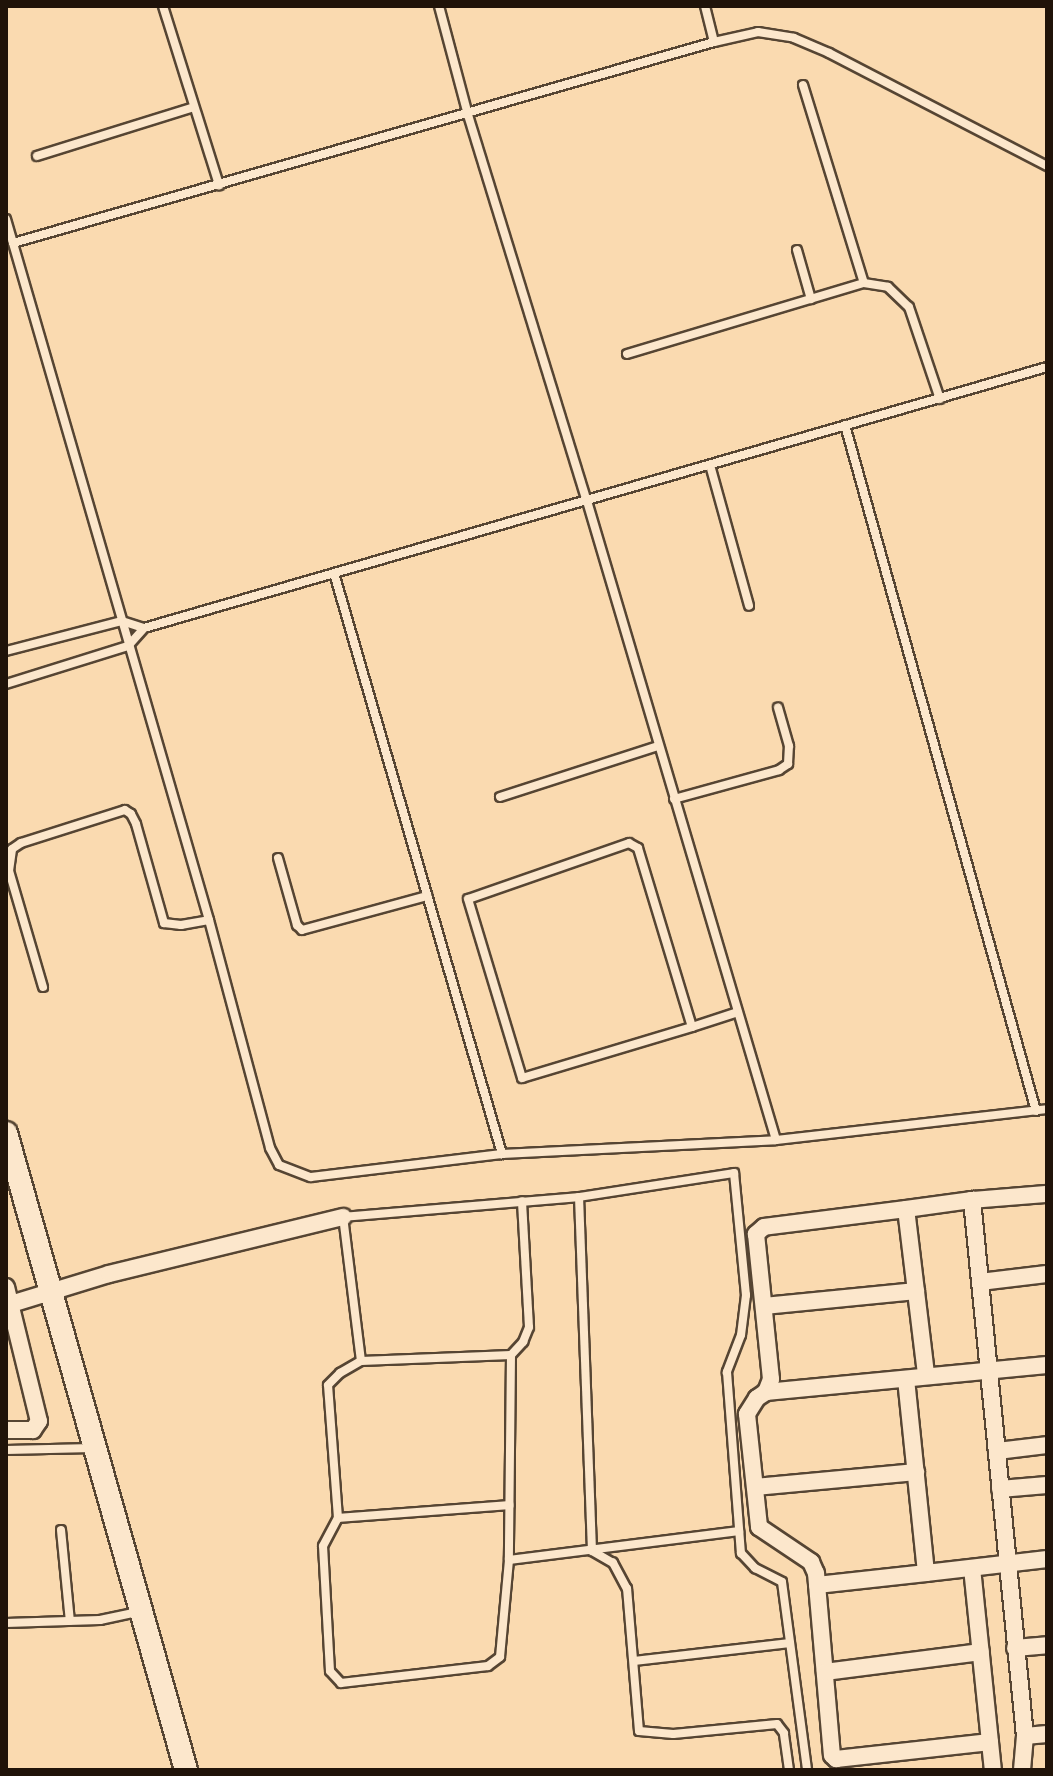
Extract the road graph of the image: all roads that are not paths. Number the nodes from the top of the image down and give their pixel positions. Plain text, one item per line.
1 (163, 6) edge
2 (439, 6) edge
3 (705, 6) edge
4 (714, 42) junction
5 (803, 85) dead end
6 (194, 107) junction
7 (468, 115) junction
8 (37, 156) dead end
9 (1047, 166) edge
10 (219, 185) junction
11 (6, 219) edge
12 (13, 243) junction
13 (797, 250) dead end
14 (864, 283) junction
15 (811, 299) junction
16 (627, 354) dead end
17 (1047, 367) edge
18 (940, 399) junction
19 (845, 425) junction
20 (710, 465) junction
21 (587, 501) junction
22 (334, 573) junction
23 (749, 606) dead end
24 (122, 621) junction
25 (144, 628) junction
26 (128, 646) junction
27 (6, 651) edge
28 (6, 684) edge
29 (778, 708) dead end
30 (658, 746) junction
31 (500, 797) dead end
32 (674, 799) junction
33 (278, 858) dead end
34 (427, 896) junction
35 (209, 920) junction
36 (43, 987) dead end
37 (738, 1012) junction
38 (692, 1027) junction
39 (1047, 1109) edge
40 (1036, 1111) junction
41 (6, 1133) edge
42 (776, 1140) junction
43 (502, 1154) junction
44 (1047, 1194) edge
45 (579, 1197) junction
46 (972, 1200) junction
47 (522, 1201) junction
48 (906, 1209) junction
49 (343, 1217) junction
50 (1047, 1274) edge
51 (980, 1282) junction
52 (6, 1287) edge
53 (916, 1291) junction
54 (49, 1293) junction
55 (11, 1304) junction
56 (764, 1306) junction
57 (511, 1355) junction
58 (361, 1361) junction
59 (1047, 1365) edge
60 (989, 1369) junction
61 (926, 1374) junction
62 (906, 1379) junction
63 (766, 1392) junction
64 (6, 1430) edge
65 (1047, 1445) edge
66 (95, 1448) junction
67 (6, 1450) edge
68 (997, 1451) junction
69 (916, 1472) junction
70 (1047, 1485) edge
71 (755, 1487) junction
72 (1000, 1489) junction
73 (510, 1505) junction
74 (338, 1518) junction
75 (61, 1530) dead end
76 (739, 1531) junction
77 (592, 1551) junction
78 (1047, 1559) edge
79 (509, 1560) junction
80 (1007, 1564) junction
81 (972, 1568) junction
82 (926, 1573) junction
83 (817, 1585) junction
84 (143, 1611) junction
85 (70, 1621) junction
86 (6, 1623) edge
87 (790, 1643) junction
88 (1047, 1645) edge
89 (1015, 1648) junction
90 (981, 1652) junction
91 (634, 1661) junction
92 (825, 1672) junction
93 (1047, 1734) edge
94 (1025, 1736) junction
95 (990, 1742) junction
96 (186, 1770) edge
97 (789, 1770) edge
98 (807, 1770) edge
99 (993, 1770) edge
100 (1022, 1770) edge

1 - 6 lane
2 - 7 lane
3 - 4 lane
4 - 7 lane
4 - 9 lane
5 - 14 lane
6 - 8 lane
6 - 10 lane
7 - 10 lane
7 - 21 lane
10 - 12 lane
11 - 12 lane
12 - 24 lane
13 - 15 lane
14 - 15 lane
14 - 18 lane
15 - 16 lane
17 - 18 lane
18 - 19 lane
19 - 20 lane
19 - 40 lane
20 - 21 lane
20 - 23 lane
21 - 22 lane
21 - 30 lane
22 - 25 lane
22 - 34 lane
24 - 25 lane
24 - 26 lane
24 - 27 lane
25 - 26 lane
26 - 28 lane
26 - 35 lane
29 - 32 lane
30 - 31 lane
30 - 32 lane
32 - 37 lane
33 - 34 lane
34 - 43 lane
35 - 36 lane
35 - 43 lane
37 - 38 lane
37 - 42 lane
38 - 38 lane
39 - 40 lane
40 - 42 lane
41 - 54 main road
42 - 43 lane
44 - 46 street
45 - 47 lane
45 - 76 lane
45 - 77 lane
46 - 48 street
46 - 51 street
47 - 49 lane
47 - 57 lane
48 - 53 street
48 - 56 street
49 - 54 street
49 - 58 lane
50 - 51 street
51 - 60 street
52 - 55 street
53 - 56 street
53 - 61 street
54 - 55 street
54 - 66 main road
55 - 64 street
56 - 63 street
57 - 58 lane
57 - 73 lane
58 - 74 lane
59 - 60 street
60 - 61 street
60 - 68 street
61 - 62 street
62 - 63 street
62 - 69 street
63 - 71 street
65 - 68 street
66 - 67 lane
66 - 84 main road
68 - 72 street
69 - 71 street
69 - 82 street
70 - 72 street
71 - 83 street
72 - 80 street
73 - 74 lane
73 - 79 lane
74 - 79 lane
75 - 85 lane
76 - 77 lane
76 - 87 lane
77 - 79 lane
77 - 91 lane
78 - 80 street
80 - 81 street
80 - 89 street
81 - 82 street
81 - 90 street
82 - 83 street
83 - 92 street
84 - 85 lane
84 - 96 main road
85 - 86 lane
87 - 91 lane
87 - 98 lane
88 - 89 street
89 - 94 street
90 - 92 street
90 - 95 street
91 - 97 lane
92 - 95 street
93 - 94 street
94 - 100 street
95 - 99 street

